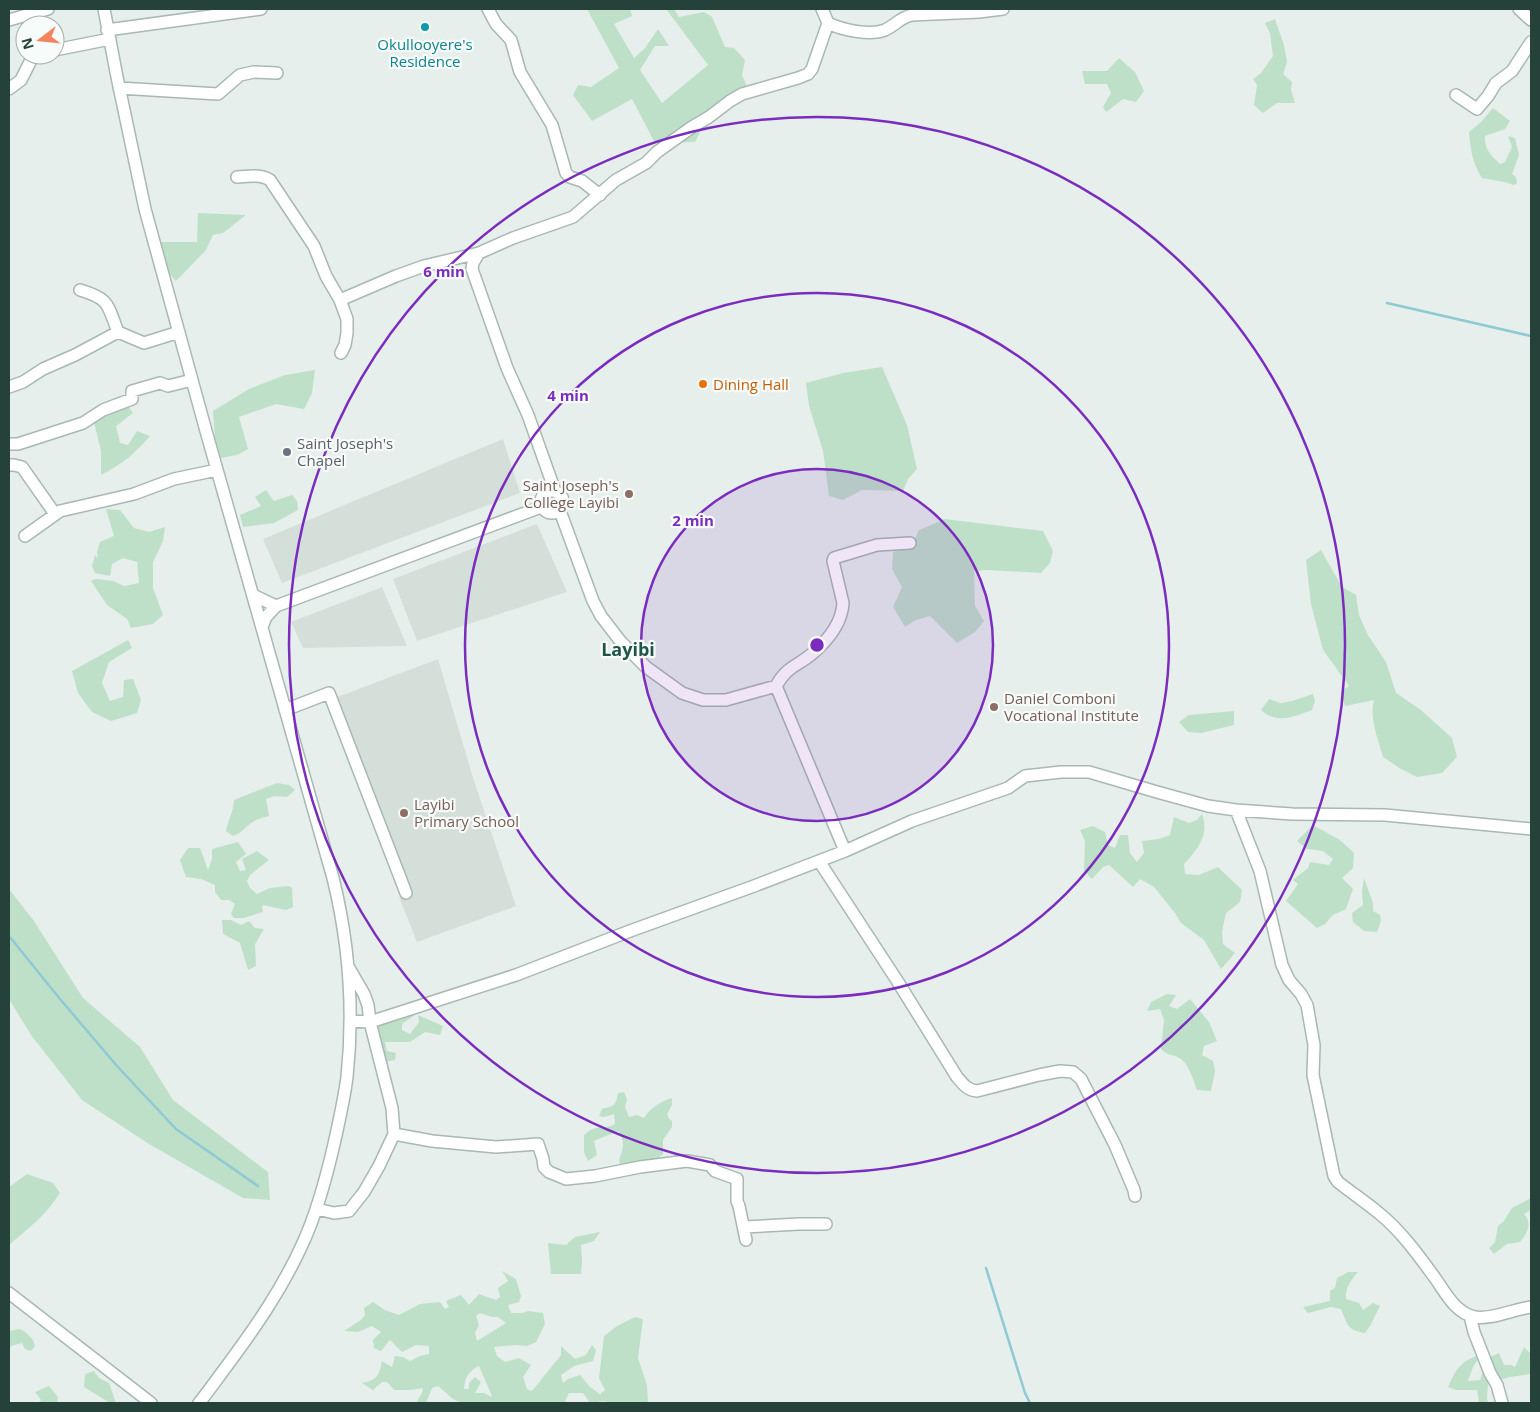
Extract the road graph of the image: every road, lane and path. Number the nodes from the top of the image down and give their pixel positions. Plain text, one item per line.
1 (48, 9) edge
2 (104, 9) edge
3 (261, 9) edge
4 (488, 9) edge
5 (822, 9) edge
6 (1003, 9) edge
7 (1519, 9) edge
8 (31, 11) edge
9 (9, 20) edge
10 (1531, 20) edge
11 (828, 23) junction
12 (109, 34) junction
13 (1531, 42) edge
14 (65, 47) edge
15 (28, 65) edge
16 (277, 73) dead end
17 (119, 88) junction
18 (9, 89) edge
19 (1456, 96) dead end
20 (237, 177) dead end
21 (600, 195) junction
22 (479, 253) junction
23 (80, 290) dead end
24 (340, 300) junction
25 (118, 332) junction
26 (179, 332) junction
27 (341, 353) dead end
28 (192, 380) junction
29 (9, 387) edge
30 (9, 444) edge
31 (9, 465) edge
32 (217, 470) junction
33 (555, 491) junction
34 (542, 507) junction
35 (560, 511) junction
36 (55, 514) junction
37 (25, 536) dead end
38 (910, 543) dead end
39 (253, 595) junction
40 (276, 606) junction
41 (262, 627) junction
42 (776, 686) junction
43 (285, 710) junction
44 (1236, 810) junction
45 (1531, 828) edge
46 (845, 851) junction
47 (819, 861) junction
48 (406, 893) dead end
49 (347, 964) junction
50 (350, 1021) junction
51 (370, 1022) junction
52 (394, 1134) junction
53 (1135, 1196) dead end
54 (317, 1209) junction
55 (826, 1224) dead end
56 (744, 1227) junction
57 (746, 1240) dead end
58 (9, 1293) edge
59 (1531, 1307) edge
60 (1470, 1316) junction
61 (151, 1403) edge
62 (199, 1403) edge
63 (1502, 1403) edge

1 - 8 street
2 - 12 street
3 - 12 street
4 - 21 street
5 - 11 street
6 - 11 street
7 - 10 street
8 - 9 street
11 - 21 street
12 - 14 street
12 - 17 street
13 - 19 street
15 - 18 street
16 - 17 street
17 - 26 street
20 - 24 street
21 - 22 street
22 - 24 street
22 - 33 street
23 - 25 street
24 - 27 street
25 - 26 street
25 - 29 street
26 - 28 street
28 - 30 street
28 - 32 street
31 - 36 street
32 - 36 street
32 - 39 street
33 - 34 street
33 - 35 street
34 - 35 street
34 - 40 street
35 - 42 street
36 - 37 street
38 - 42 street
39 - 40 street
39 - 41 street
40 - 41 street
41 - 43 street
42 - 46 street
43 - 48 street
43 - 49 street
44 - 45 street
44 - 46 street
44 - 60 street
46 - 47 street
47 - 51 street
47 - 53 street
49 - 50 street
49 - 51 street
50 - 51 street
50 - 54 street
51 - 52 street
52 - 54 street
52 - 56 street
54 - 62 street
55 - 56 street
56 - 57 street
58 - 61 street
59 - 60 street
60 - 63 street

